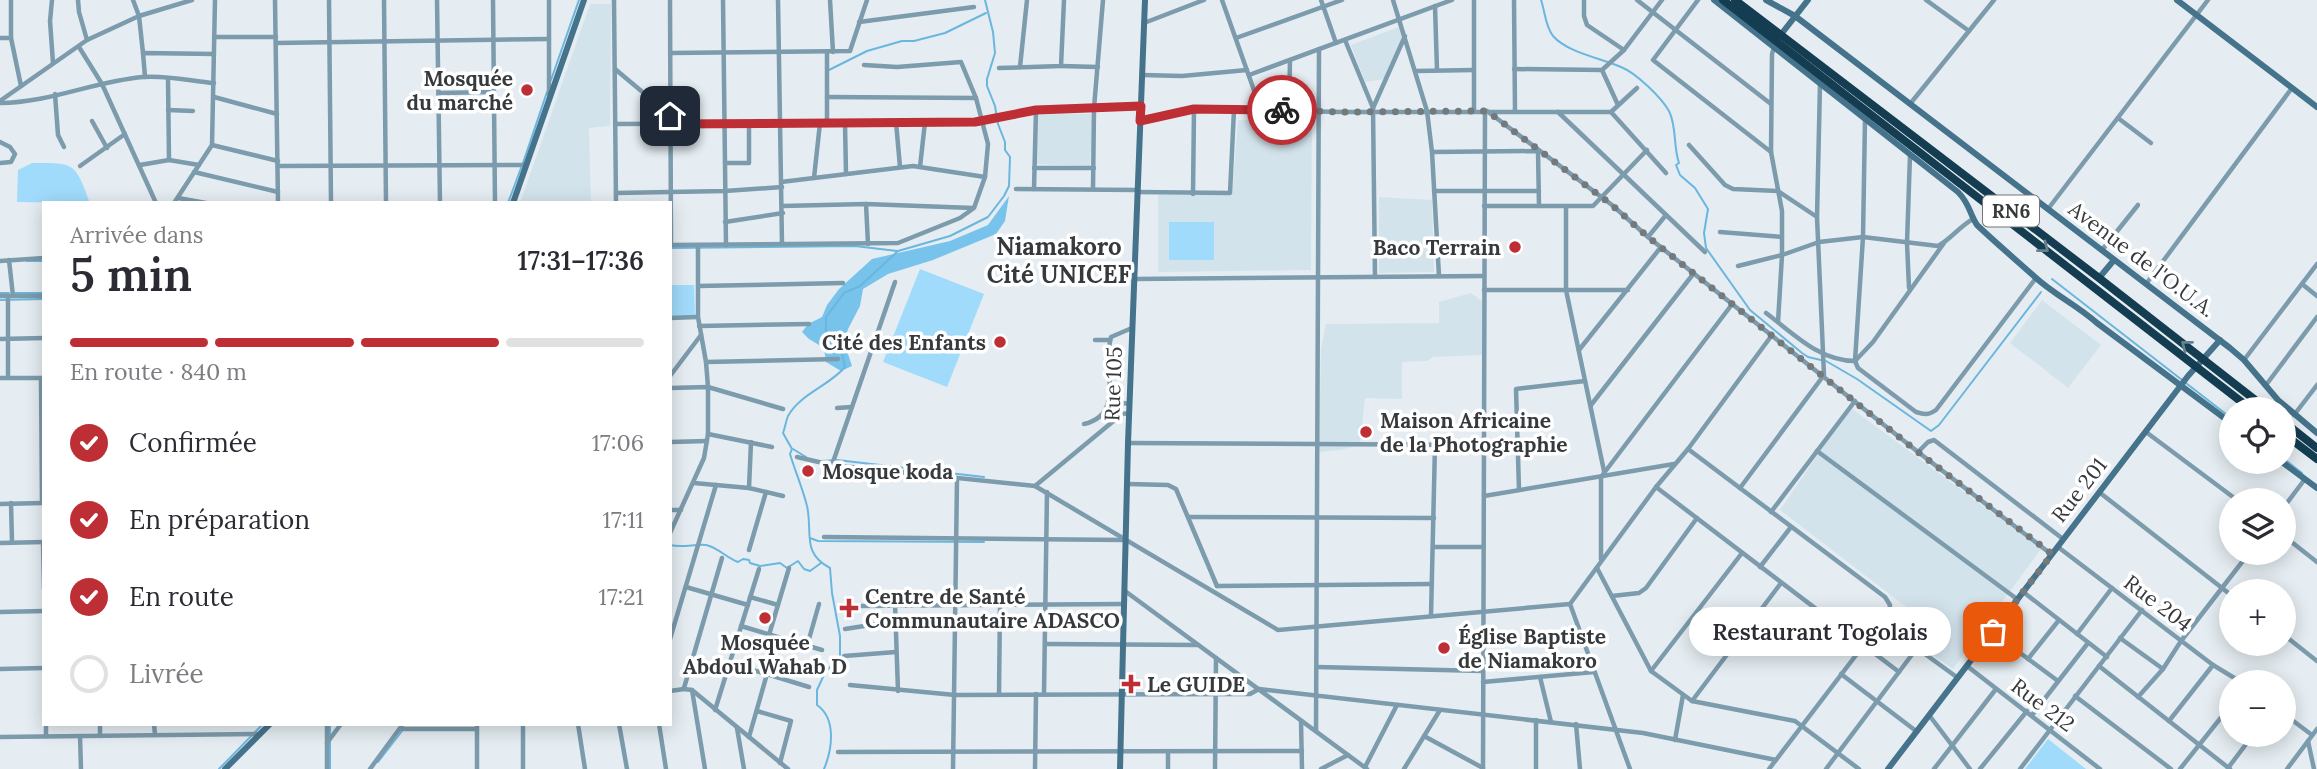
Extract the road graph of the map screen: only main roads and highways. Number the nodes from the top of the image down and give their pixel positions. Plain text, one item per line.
1 (1723, 0) edge
2 (1735, 0) edge
3 (1777, 41) junction
4 (2235, 397) edge
5 (2251, 397) edge
6 (2296, 431) edge
7 (2296, 443) edge
8 (2317, 448) edge
9 (2317, 459) edge

1 - 3 highway, Avenue de l'O.U.A. / RN6
2 - 3 highway, Avenue de l'O.U.A. / RN6
3 -> 4 highway, Avenue de l'O.U.A. / RN6
5 -> 3 highway, Avenue de l'O.U.A. / RN6
6 - 8 highway
7 - 9 highway

